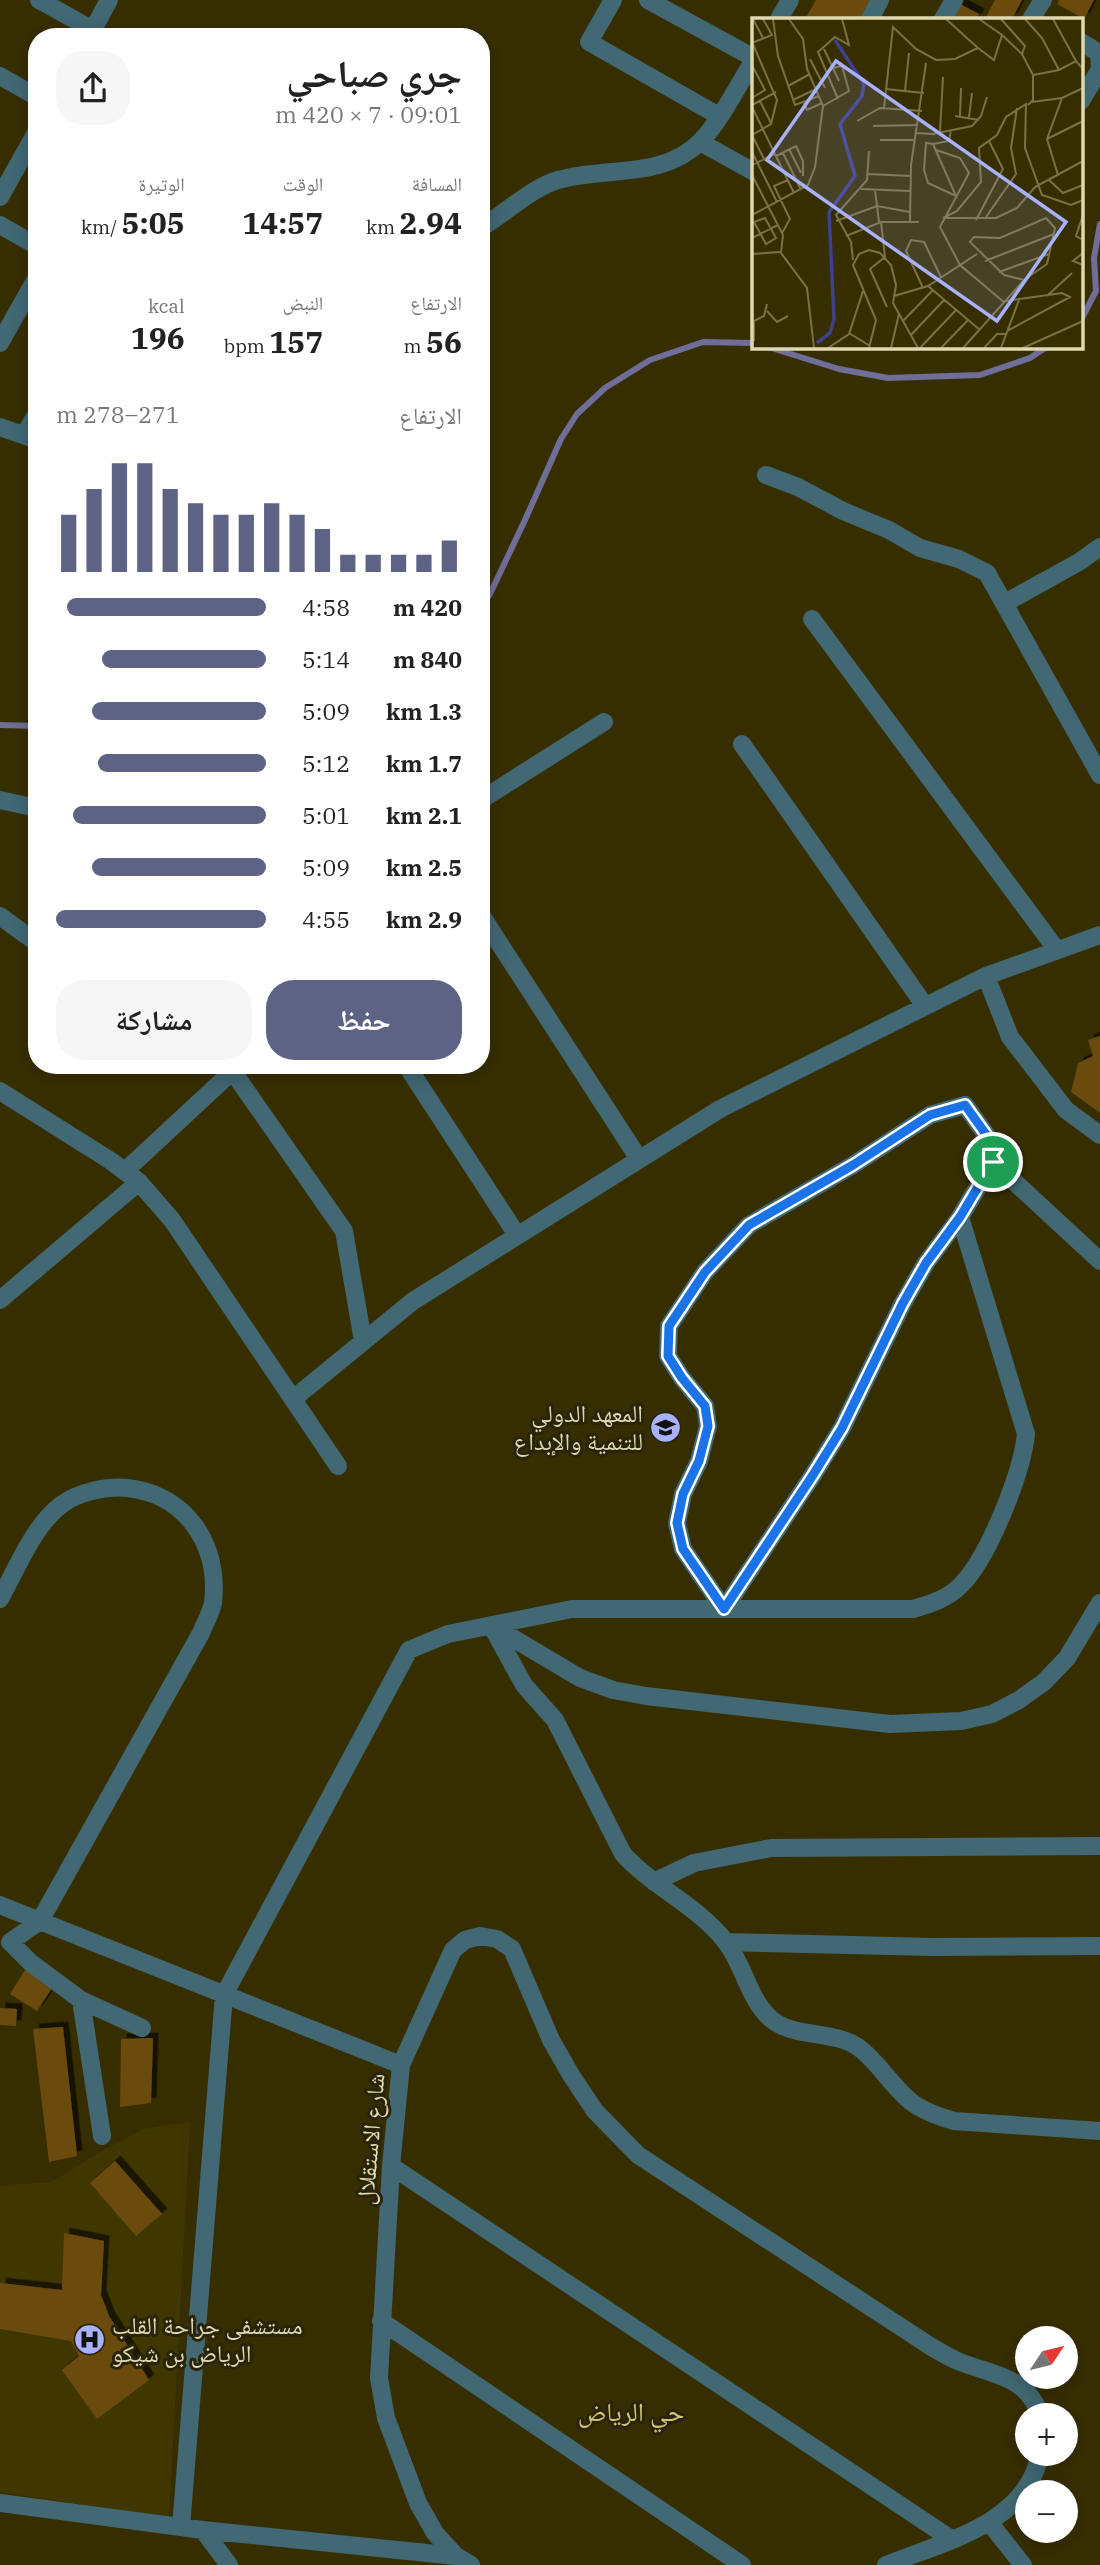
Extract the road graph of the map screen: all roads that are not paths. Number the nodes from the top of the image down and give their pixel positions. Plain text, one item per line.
1 (39, 0) edge
2 (109, 0) edge
3 (613, 0) edge
4 (648, 0) edge
5 (790, 0) edge
6 (880, 0) edge
7 (954, 0) edge
8 (780, 18) edge
9 (871, 18) edge
10 (944, 18) edge
11 (83, 28) edge
12 (94, 28) edge
13 (1082, 43) edge
14 (752, 58) edge
15 (752, 62) edge
16 (0, 76) edge
17 (28, 92) edge
18 (1082, 99) edge
19 (719, 116) junction
20 (700, 142) junction
21 (28, 147) edge
22 (752, 171) edge
23 (0, 197) edge
24 (490, 222) edge
25 (0, 225) edge
26 (28, 241) edge
27 (28, 293) edge
28 (0, 343) edge
29 (0, 427) edge
30 (28, 437) edge
31 (766, 475) dead end
32 (1100, 547) edge
33 (1005, 603) junction
34 (812, 619) dead end
35 (604, 722) dead end
36 (742, 744) dead end
37 (1100, 775) edge
38 (490, 794) edge
39 (0, 800) edge
40 (28, 806) edge
41 (0, 916) edge
42 (490, 929) edge
43 (1100, 935) edge
44 (28, 936) edge
45 (1056, 949) junction
46 (986, 976) junction
47 (925, 1006) junction
48 (227, 1074) edge
49 (238, 1074) edge
50 (412, 1074) edge
51 (0, 1091) edge
52 (1100, 1135) edge
53 (639, 1159) junction
54 (993, 1162) junction
55 (132, 1177) junction
56 (960, 1217) junction
57 (517, 1236) junction
58 (1100, 1261) edge
59 (0, 1300) edge
60 (363, 1341) junction
61 (293, 1399) junction
62 (338, 1466) dead end
63 (0, 1599) edge
64 (1100, 1603) edge
65 (724, 1609) junction
66 (491, 1625) junction
67 (1100, 1846) edge
68 (654, 1882) junction
69 (0, 1905) edge
70 (40, 1921) junction
71 (726, 1942) junction
72 (1100, 1945) edge
73 (224, 1995) junction
74 (81, 2000) junction
75 (142, 2028) dead end
76 (401, 2066) junction
77 (1100, 2131) edge
78 (102, 2136) dead end
79 (391, 2166) junction
80 (381, 2321) junction
81 (1033, 2403) edge
82 (1038, 2466) edge
83 (0, 2503) edge
84 (989, 2522) junction
85 (181, 2527) junction
86 (203, 2530) junction
87 (951, 2539) junction
88 (464, 2560) edge
89 (229, 2565) edge
90 (742, 2565) edge
91 (886, 2565) edge
92 (1023, 2565) edge

1 - 11 street
2 - 12 street
3 - 19 street
4 - 14 street
5 - 8 street
6 - 9 street
7 - 10 street
13 - 18 street
15 - 19 street
16 - 17 street
19 - 20 street
20 - 22 street
20 - 24 street
21 - 23 street
25 - 26 street
27 - 28 street
29 - 30 street
31 - 33 street
32 - 33 street
33 - 37 street
34 - 45 street
35 - 38 street
36 - 47 street
39 - 40 street
41 - 44 street
42 - 53 street
43 - 45 street
45 - 46 street
46 - 47 street
46 - 52 street
47 - 53 street
48 - 55 street
49 - 60 street
50 - 57 street
51 - 55 street
53 - 57 street
54 - 56 street
54 - 58 street
54 - 65 street
55 - 59 street
55 - 61 street
56 - 65 street
56 - 65 street
57 - 60 street
60 - 61 street
61 - 62 street
63 - 70 street
64 - 66 street
65 - 66 street
66 - 68 street
66 - 73 street
67 - 68 street
68 - 71 street
69 - 70 street
70 - 73 street
70 - 74 street
71 - 72 street
71 - 77 street
73 - 76 street
73 - 85 street
74 - 75 street
74 - 78 street
76 - 79 street, شارع الاستقلال
76 - 81 street, شارع الاستقلال
79 - 80 street, شارع الاستقلال
79 - 87 street
80 - 88 street, شارع الاستقلال
80 - 90 street
82 - 84 street
83 - 85 street
84 - 87 street
84 - 92 street
85 - 86 street
86 - 88 street
86 - 89 street
87 - 91 street

